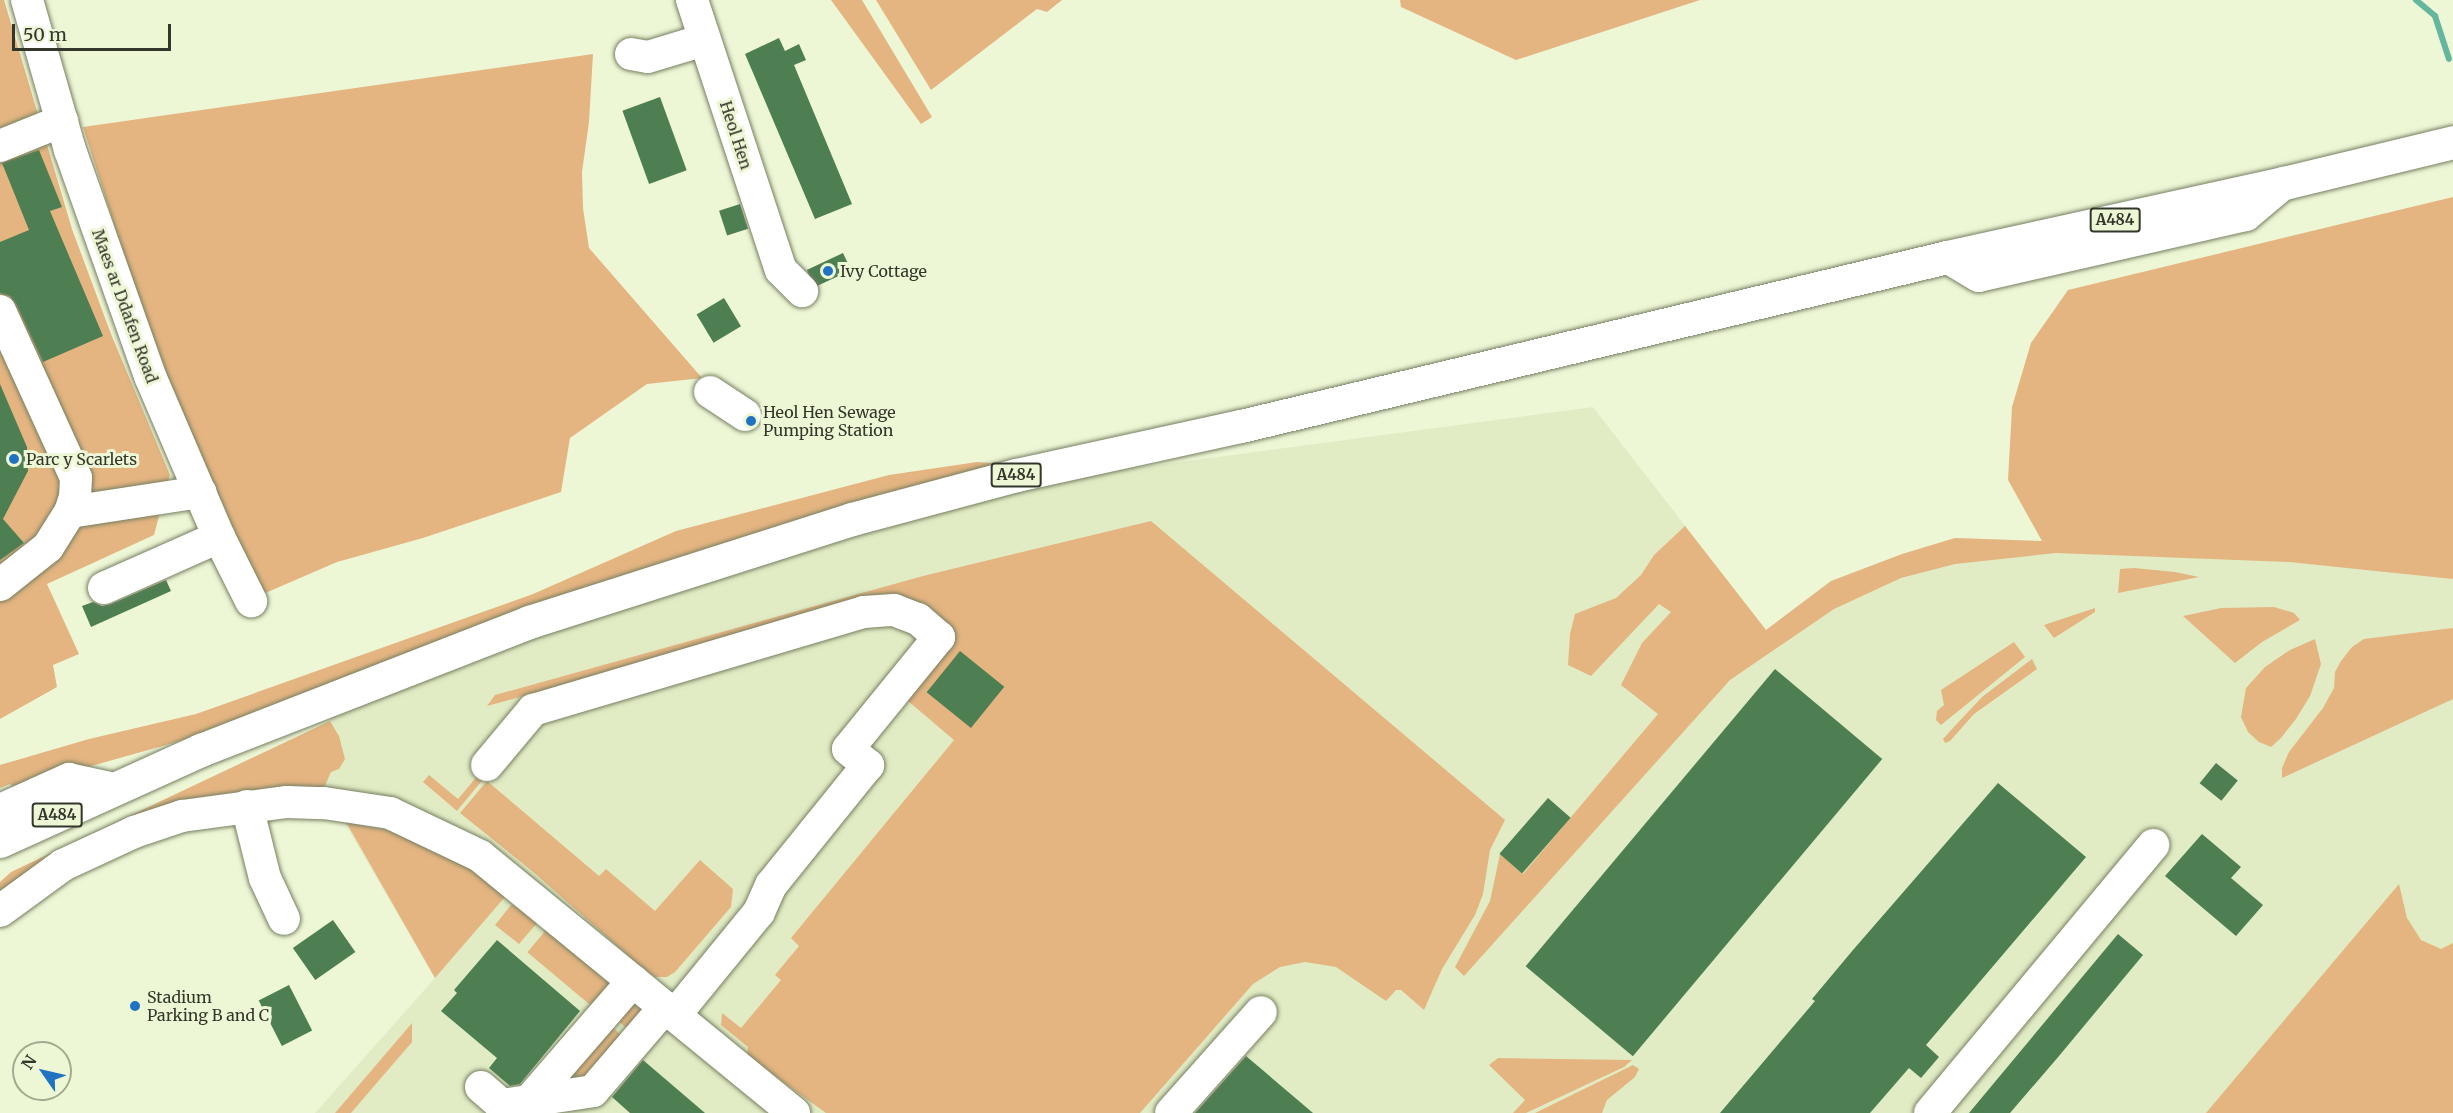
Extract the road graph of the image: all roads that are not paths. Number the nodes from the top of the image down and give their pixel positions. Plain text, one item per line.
1 (27, 0) edge
2 (692, 0) edge
3 (704, 40) junction
4 (631, 54) dead end
5 (62, 121) junction
6 (2453, 141) edge
7 (0, 146) edge
8 (791, 280) dead end
9 (0, 311) edge
10 (710, 392) dead end
11 (745, 416) dead end
12 (200, 492) junction
13 (70, 512) junction
14 (219, 537) junction
15 (0, 585) edge
16 (104, 588) dead end
17 (251, 601) dead end
18 (488, 765) dead end
19 (114, 789) junction
20 (247, 806) junction
21 (0, 810) edge
22 (0, 841) edge
23 (2153, 845) dead end
24 (0, 910) edge
25 (284, 919) dead end
26 (633, 981) junction
27 (667, 1009) junction
28 (1261, 1012) dead end
29 (481, 1087) dead end
30 (529, 1101) junction
31 (589, 1102) edge
32 (794, 1113) edge
33 (1171, 1113) edge
34 (1930, 1113) edge

1 - 5 street, Maes ar Ddafen Road
2 - 3 street, Heol Hen
3 - 4 street
3 - 8 street, Heol Hen
5 - 7 street
5 - 12 street, Maes ar Ddafen Road
6 - 19 main road, A484
9 - 13 street
10 - 11 street
12 - 13 street
12 - 14 street, Maes ar Ddafen Road
13 - 15 street
14 - 16 street
14 - 17 street, Maes ar Ddafen Road
18 - 27 street
19 - 21 street
19 - 22 main road, A484
20 - 24 street
20 - 25 street
20 - 26 street
23 - 34 street
26 - 27 street
26 - 30 street
27 - 31 street
27 - 32 street
28 - 33 street
29 - 30 street
30 - 31 street

